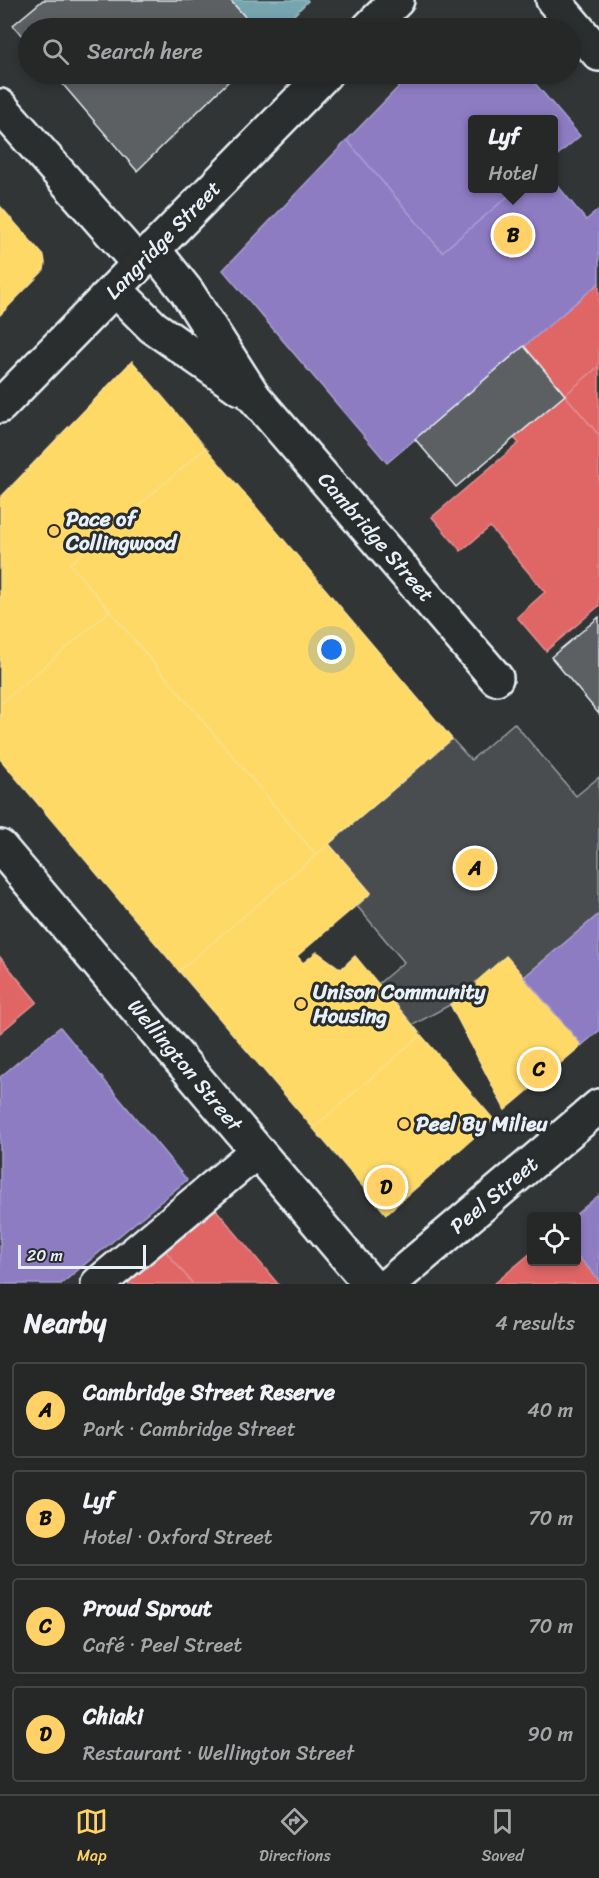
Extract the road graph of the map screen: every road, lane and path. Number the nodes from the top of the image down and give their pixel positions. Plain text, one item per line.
1 (398, 0) edge
2 (553, 0) edge
3 (379, 18) edge
4 (568, 18) edge
5 (581, 33) edge
6 (599, 54) edge
7 (315, 84) edge
8 (0, 106) edge
9 (146, 256) junction
10 (115, 288) junction
11 (254, 397) junction
12 (0, 406) edge
13 (496, 678) dead end
14 (0, 847) edge
15 (599, 1106) edge
16 (257, 1151) junction
17 (98, 1284) edge
18 (370, 1284) edge
19 (388, 1284) edge

1 - 3 street
2 - 4 street
5 - 6 street
7 - 9 street, Langridge Street
8 - 9 street, Cambridge Street
9 - 10 street, Langridge Street
9 - 11 street, Cambridge Street
10 - 11 street, Cambridge Street
10 - 12 street, Langridge Street
11 - 13 street, Cambridge Street
14 - 16 street, Wellington Street
15 - 19 street, Peel Street
16 - 17 street
16 - 18 street, Wellington Street

